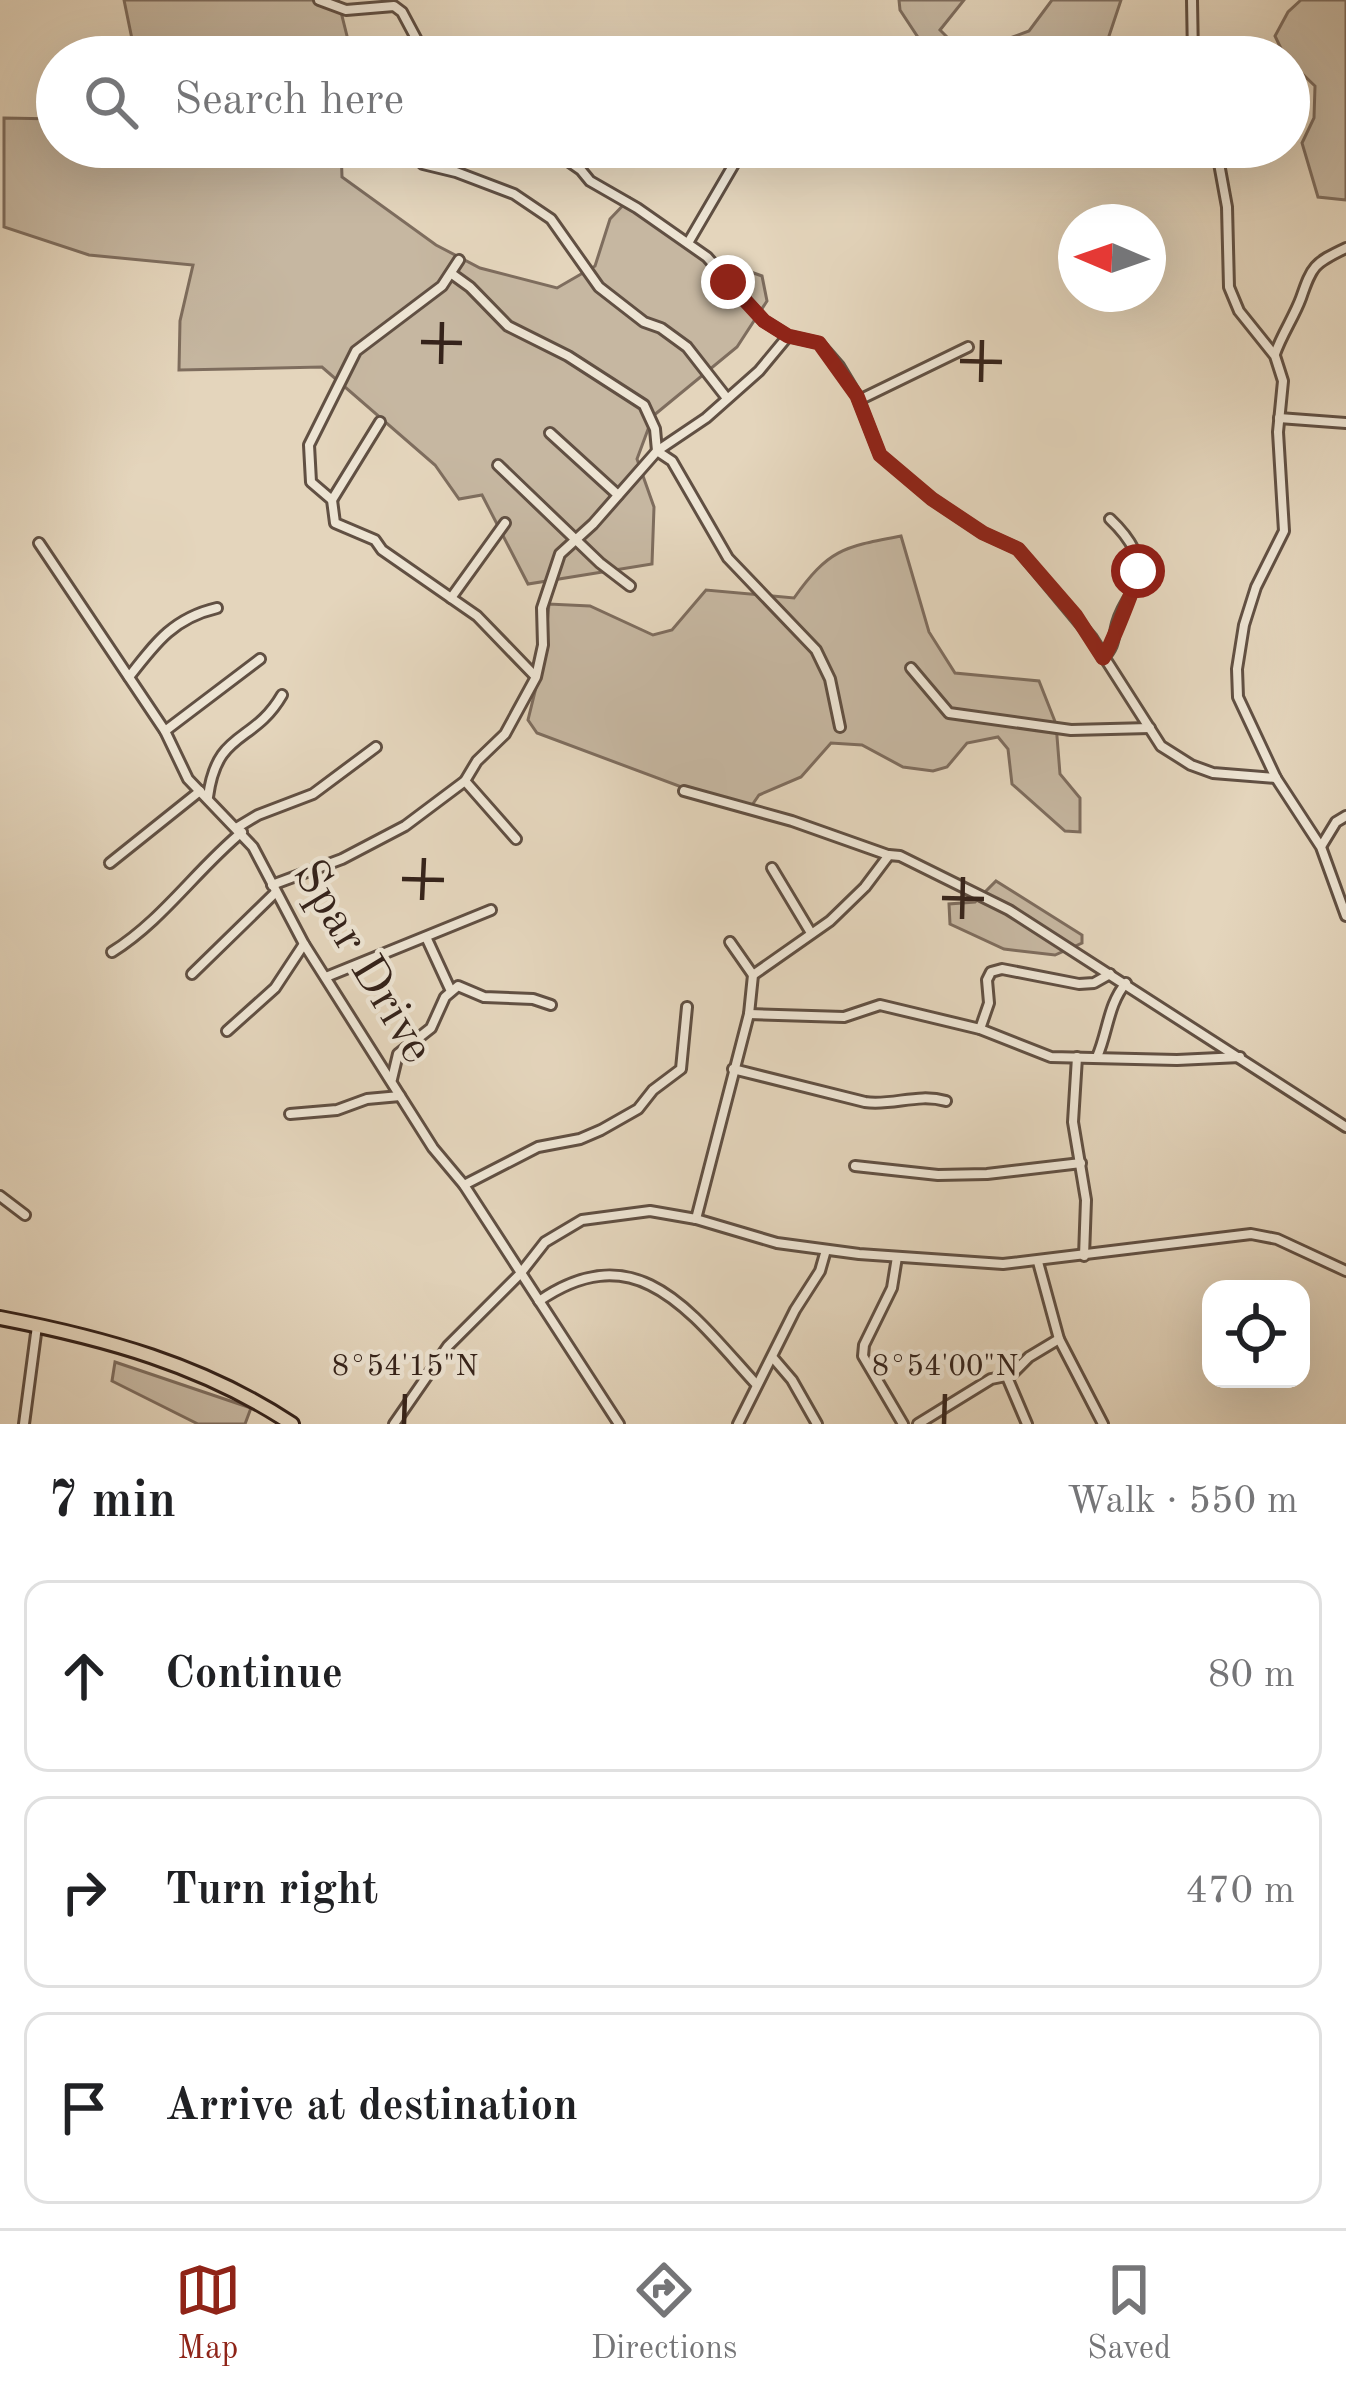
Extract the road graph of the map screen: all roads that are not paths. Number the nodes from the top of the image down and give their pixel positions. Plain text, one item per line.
1 (320, 0) edge
2 (1192, 0) edge
3 (415, 36) edge
4 (1193, 36) edge
5 (440, 168) edge
6 (578, 168) edge
7 (732, 168) edge
8 (1220, 168) edge
9 (688, 243) junction
10 (1346, 248) edge
11 (459, 260) dead end
12 (452, 274) junction
13 (776, 329) junction
14 (788, 336) junction
15 (968, 347) dead end
16 (776, 352) junction
17 (1275, 356) junction
18 (726, 397) junction
19 (859, 400) junction
20 (1279, 418) junction
21 (380, 422) dead end
22 (1346, 422) edge
23 (550, 433) dead end
24 (657, 452) junction
25 (498, 465) dead end
26 (618, 495) junction
27 (332, 500) junction
28 (1110, 519) dead end
29 (505, 523) dead end
30 (573, 538) junction
31 (39, 543) dead end
32 (630, 586) dead end
33 (451, 598) junction
34 (218, 608) dead end
35 (1103, 658) junction
36 (260, 659) dead end
37 (911, 668) dead end
38 (129, 676) junction
39 (536, 677) junction
40 (282, 695) dead end
41 (839, 727) dead end
42 (1150, 728) junction
43 (165, 730) junction
44 (376, 747) dead end
45 (1276, 778) junction
46 (465, 781) junction
47 (684, 790) dead end
48 (204, 794) junction
49 (1346, 816) edge
50 (240, 830) junction
51 (516, 838) dead end
52 (1321, 847) junction
53 (889, 855) junction
54 (110, 863) dead end
55 (772, 868) dead end
56 (274, 889) junction
57 (491, 910) dead end
58 (1346, 916) edge
59 (811, 933) junction
60 (425, 937) junction
61 (730, 942) dead end
62 (304, 944) junction
63 (112, 952) dead end
64 (191, 974) dead end
65 (1112, 974) junction
66 (753, 975) junction
67 (326, 977) junction
68 (1126, 983) junction
69 (450, 989) junction
70 (550, 1005) dead end
71 (687, 1007) dead end
72 (748, 1013) junction
73 (980, 1029) junction
74 (226, 1031) dead end
75 (1077, 1057) junction
76 (1097, 1057) junction
77 (1241, 1057) junction
78 (733, 1069) junction
79 (392, 1081) junction
80 (400, 1096) junction
81 (946, 1101) dead end
82 (290, 1114) dead end
83 (1346, 1127) edge
84 (1082, 1163) junction
85 (855, 1166) dead end
86 (464, 1185) junction
87 (0, 1196) edge
88 (26, 1215) dead end
89 (696, 1219) junction
90 (826, 1250) junction
91 (1084, 1256) junction
92 (897, 1257) junction
93 (1038, 1262) junction
94 (1346, 1271) edge
95 (520, 1274) junction
96 (539, 1301) junction
97 (0, 1318) edge
98 (37, 1325) junction
99 (1059, 1339) junction
100 (774, 1359) junction
101 (1007, 1377) junction
102 (756, 1384) junction
103 (934, 1420) edge
104 (24, 1424) edge
105 (292, 1424) edge
106 (394, 1424) edge
107 (620, 1424) edge
108 (738, 1424) edge
109 (817, 1424) edge
110 (903, 1424) edge
111 (918, 1424) edge
112 (1027, 1424) edge
113 (1103, 1424) edge

1 - 3 street
2 - 4 street
5 - 18 street
6 - 9 street
7 - 9 street
8 - 17 street
9 - 13 street
10 - 17 street
11 - 12 street
12 - 24 street
12 - 27 street
13 - 14 street
13 - 16 street
14 - 16 street
14 - 19 street
15 - 19 street
16 - 18 street
17 - 20 street
18 - 24 street
19 - 35 street
20 - 22 street
20 - 45 street
21 - 27 street
23 - 26 street
24 - 26 street
24 - 41 street
25 - 30 street
26 - 30 street
27 - 33 street
28 - 35 street
29 - 33 street
30 - 32 street
30 - 39 street
31 - 38 street, Spar Drive
33 - 39 street
34 - 38 street
35 - 42 street
36 - 43 street
37 - 42 street
38 - 43 street, Spar Drive
39 - 46 street
40 - 48 street
42 - 45 street
43 - 48 street, Spar Drive
44 - 50 street
45 - 52 street
46 - 51 street
46 - 56 street
47 - 53 street
48 - 50 street, Spar Drive
48 - 54 street
49 - 52 street
50 - 56 street, Spar Drive
50 - 63 street
52 - 58 street
53 - 59 street
53 - 65 street
55 - 59 street
56 - 62 street, Spar Drive
56 - 64 street
57 - 60 street
59 - 66 street
60 - 67 street
60 - 69 street
61 - 66 street
62 - 67 street, Spar Drive
62 - 74 street
65 - 68 street
65 - 73 street
66 - 72 street
67 - 79 street, Spar Drive
68 - 76 street
68 - 77 street
69 - 70 street
69 - 79 street
71 - 86 street
72 - 73 street
72 - 78 street
73 - 75 street
75 - 76 street
75 - 84 street
76 - 77 street
77 - 83 street
78 - 81 street
78 - 89 street
79 - 80 street, Spar Drive
80 - 82 street
80 - 86 street, Spar Drive
84 - 85 street
84 - 91 street
86 - 95 street, Spar Drive
87 - 88 street
89 - 90 street
89 - 95 street
90 - 92 street
90 - 100 street
91 - 93 street
91 - 94 street
92 - 93 street
92 - 110 street
93 - 99 street
95 - 96 street, Spar Drive
95 - 106 street
96 - 102 street
96 - 107 street, Spar Drive
97 - 98 main road
98 - 104 street
98 - 105 main road
99 - 101 street
99 - 113 street
100 - 102 street
100 - 109 street
101 - 103 street
101 - 112 street
102 - 108 street
103 - 111 street

